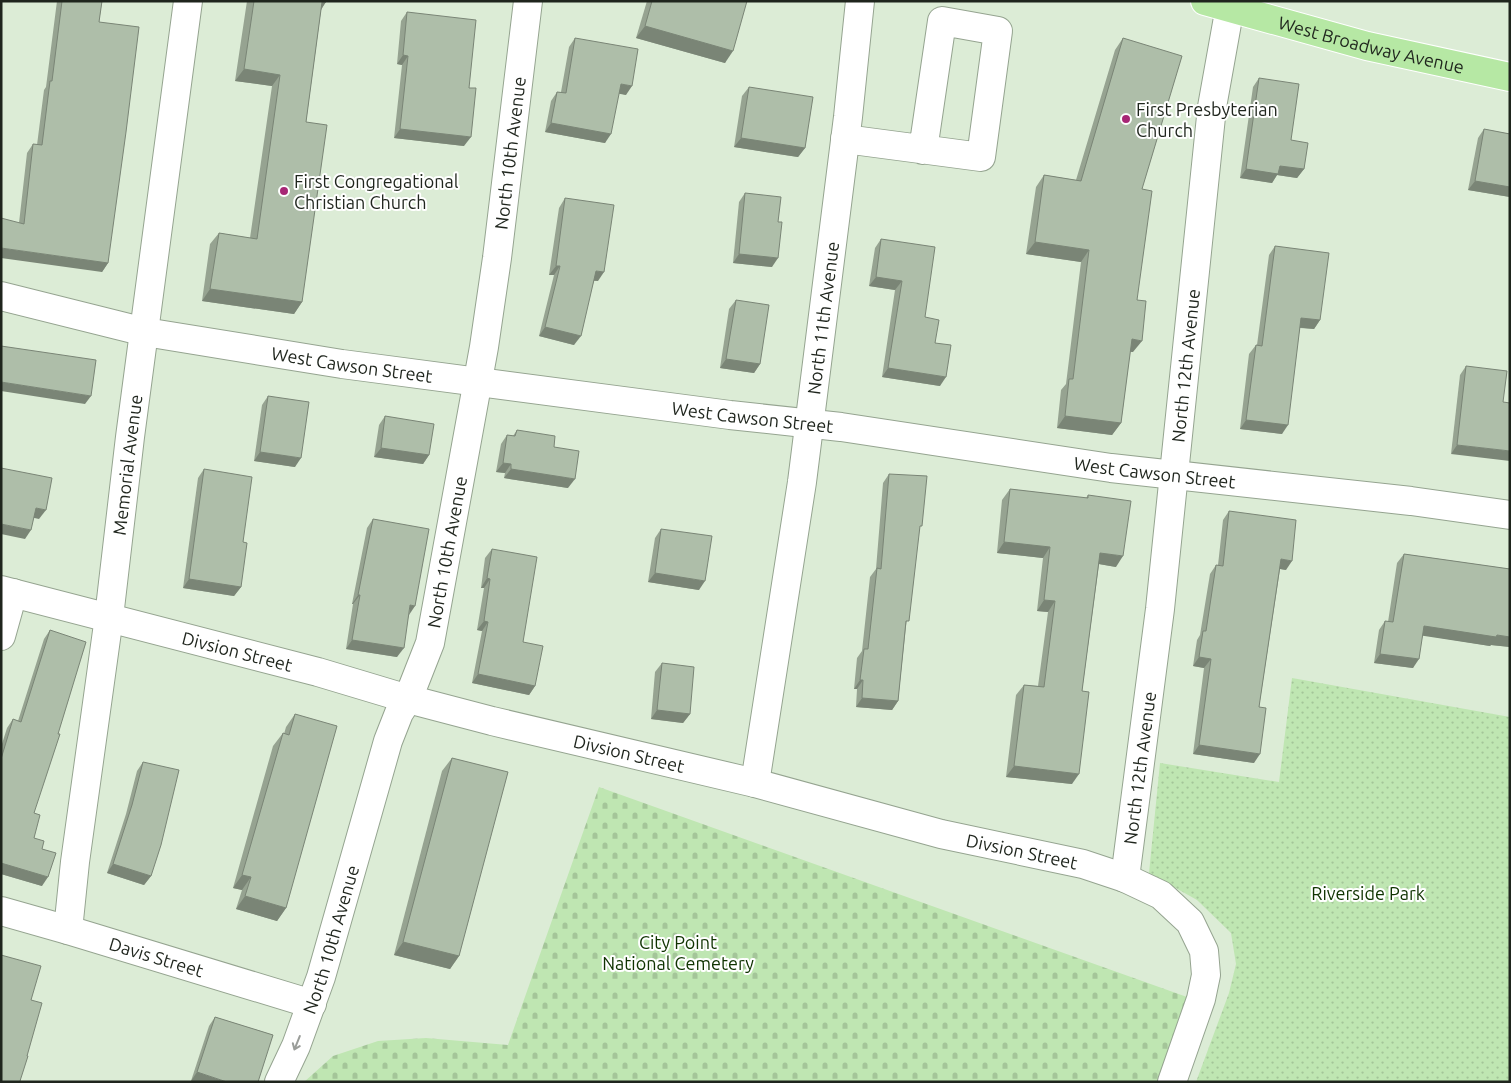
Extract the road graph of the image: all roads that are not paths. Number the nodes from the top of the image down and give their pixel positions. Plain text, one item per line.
1 (188, 1) edge
2 (528, 1) edge
3 (860, 1) edge
4 (1222, 4) edge
5 (1510, 77) edge
6 (845, 139) junction
7 (923, 150) junction
8 (1, 296) edge
9 (145, 332) junction
10 (477, 382) junction
11 (810, 424) junction
12 (1174, 475) junction
13 (1510, 516) edge
14 (7, 591) edge
15 (110, 617) junction
16 (1, 636) edge
17 (408, 699) junction
18 (755, 783) junction
19 (1125, 878) junction
20 (1, 911) edge
21 (68, 930) junction
22 (312, 1004) junction
23 (279, 1082) edge
24 (1172, 1082) edge

1 - 9 street, Memorial Avenue
2 - 10 street, North 10th Avenue
3 - 6 street, North 11th Avenue
4 - 5 main road, West Broadway Avenue
4 - 12 street, North 12th Avenue
6 - 7 street
6 - 11 street, North 11th Avenue
7 - 7 street
8 - 9 street, West Cawson Street
9 - 10 street, West Cawson Street
9 - 15 street, Memorial Avenue
10 - 11 street, West Cawson Street
10 - 17 street, North 10th Avenue
11 - 12 street, West Cawson Street
11 - 18 street, North 11th Avenue
12 - 13 street, West Cawson Street
12 - 19 street, North 12th Avenue
14 - 15 street, Divsion Street
14 - 16 street
15 - 17 street, Divsion Street
15 - 21 street, Memorial Avenue
17 - 18 street, Divsion Street
17 - 22 street, North 10th Avenue
18 - 19 street, Divsion Street
19 - 24 street, Divsion Street
20 - 21 street, Davis Street
21 - 22 street, Davis Street
22 -> 23 street, North 10th Avenue

